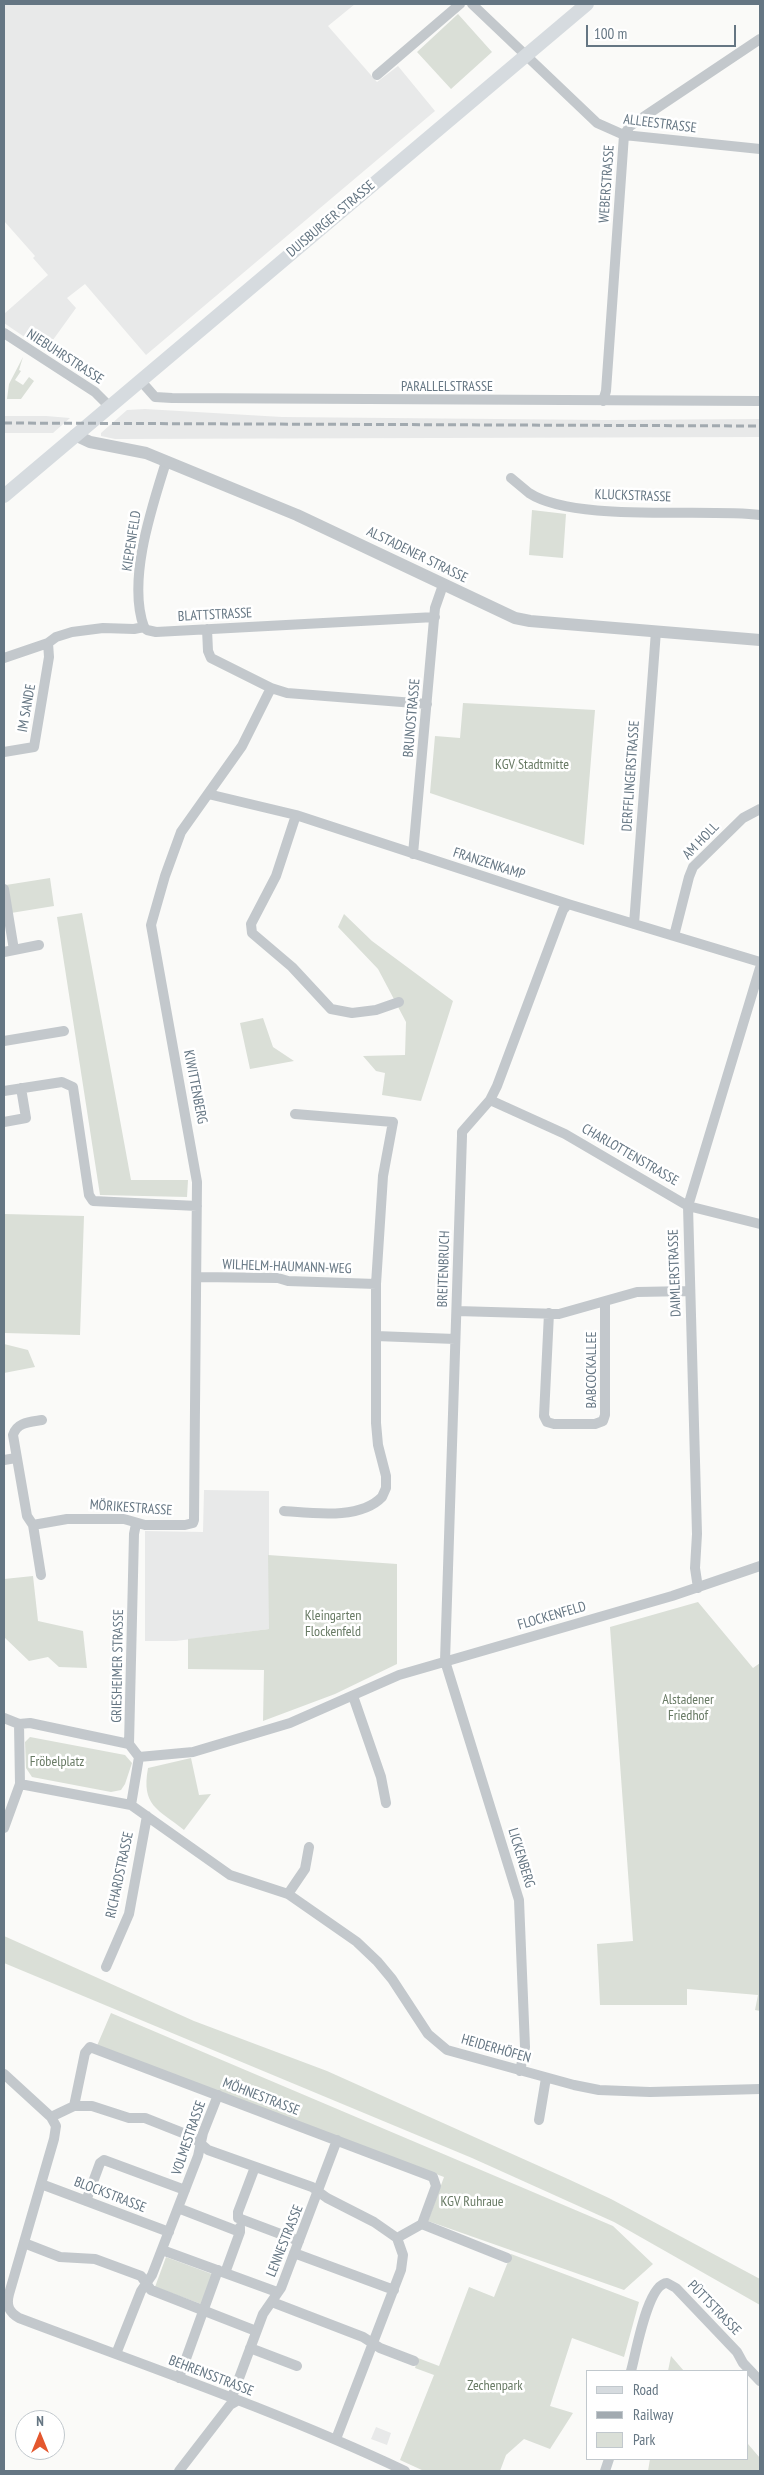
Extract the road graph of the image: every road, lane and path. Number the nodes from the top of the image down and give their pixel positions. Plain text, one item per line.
1 (460, 4) edge
2 (472, 4) edge
3 (587, 4) edge
4 (760, 38) edge
5 (526, 55) junction
6 (377, 75) dead end
7 (624, 135) junction
8 (760, 150) edge
9 (4, 333) edge
10 (140, 380) junction
11 (603, 401) junction
12 (760, 401) edge
13 (110, 406) junction
14 (76, 435) junction
15 (166, 462) junction
16 (511, 478) dead end
17 (4, 496) edge
18 (760, 515) edge
19 (443, 585) junction
20 (435, 617) junction
21 (144, 627) junction
22 (207, 630) junction
23 (656, 631) junction
24 (760, 640) edge
25 (48, 643) junction
26 (5, 657) edge
27 (271, 688) junction
28 (427, 704) junction
29 (4, 752) edge
30 (208, 794) junction
31 (760, 808) edge
32 (296, 815) junction
33 (413, 854) junction
34 (4, 894) edge
35 (568, 904) junction
36 (6, 920) edge
37 (634, 924) junction
38 (674, 936) junction
39 (39, 946) dead end
40 (9, 951) edge
41 (760, 962) edge
42 (760, 968) edge
43 (399, 1002) dead end
44 (64, 1031) dead end
45 (4, 1042) edge
46 (21, 1088) junction
47 (4, 1091) edge
48 (490, 1100) junction
49 (296, 1114) dead end
50 (4, 1122) edge
51 (197, 1206) junction
52 (688, 1206) junction
53 (760, 1224) edge
54 (197, 1278) junction
55 (376, 1284) junction
56 (689, 1291) junction
57 (605, 1302) junction
58 (457, 1311) junction
59 (548, 1313) junction
60 (376, 1336) junction
61 (455, 1339) junction
62 (42, 1420) dead end
63 (16, 1458) junction
64 (4, 1460) edge
65 (284, 1511) dead end
66 (193, 1523) joint
67 (33, 1524) junction
68 (136, 1524) junction
69 (760, 1566) edge
70 (41, 1575) dead end
71 (698, 1588) junction
72 (445, 1661) junction
73 (353, 1696) junction
74 (4, 1718) edge
75 (19, 1724) junction
76 (129, 1744) junction
77 (139, 1757) junction
78 (20, 1784) junction
79 (386, 1803) dead end
80 (131, 1805) junction
81 (148, 1816) junction
82 (4, 1828) edge
83 (309, 1847) dead end
84 (288, 1894) junction
85 (106, 1967) dead end
86 (520, 2071) junction
87 (4, 2074) edge
88 (546, 2078) junction
89 (760, 2090) edge
90 (218, 2095) junction
91 (74, 2106) junction
92 (51, 2117) junction
93 (539, 2120) dead end
94 (337, 2140) junction
95 (201, 2145) junction
96 (255, 2167) junction
97 (41, 2184) junction
98 (185, 2190) junction
99 (318, 2191) junction
100 (86, 2201) junction
101 (178, 2208) junction
102 (238, 2218) junction
103 (422, 2224) junction
104 (169, 2232) junction
105 (240, 2232) junction
106 (397, 2238) junction
107 (299, 2241) junction
108 (24, 2242) junction
109 (162, 2250) junction
110 (294, 2253) junction
111 (507, 2258) dead end
112 (221, 2272) junction
113 (146, 2285) junction
114 (394, 2290) junction
115 (274, 2297) junction
116 (203, 2310) junction
117 (256, 2331) junction
118 (373, 2344) junction
119 (250, 2348) junction
120 (116, 2354) junction
121 (414, 2361) dead end
122 (297, 2366) dead end
123 (631, 2370) edge
124 (179, 2378) junction
125 (760, 2381) edge
126 (235, 2399) junction
127 (336, 2439) junction
128 (391, 2468) edge
129 (179, 2471) edge
130 (405, 2471) edge

1 - 6 street
2 - 5 street, ALLEESTRASSE
3 - 5 main road, DUISBURGER STRASSE
4 - 7 street, WEBERSTRASSE
5 - 7 street, ALLEESTRASSE
5 - 10 main road, DUISBURGER STRASSE
7 - 8 street, ALLEESTRASSE
7 - 11 street, WEBERSTRASSE
9 - 13 street, NIEBUHRSTRASSE
10 - 11 street, PARALLELSTRASSE
10 - 13 main road, DUISBURGER STRASSE
11 - 12 street, PARALLELSTRASSE
13 - 14 main road, DUISBURGER STRASSE
14 - 15 street, ALSTADENER STRASSE
14 - 17 main road, DUISBURGER STRASSE
15 - 19 street, ALSTADENER STRASSE
15 - 21 street, KIEPENFELD
16 - 18 street, KLUCKSTRASSE
19 - 20 street, BRUNOSTRASSE
19 - 23 street, ALSTADENER STRASSE
20 - 22 street, BLATTSTRASSE
20 - 28 street, BRUNOSTRASSE
21 - 22 street, BLATTSTRASSE
21 - 25 street, BLATTSTRASSE
22 - 27 street
23 - 24 street, ALSTADENER STRASSE
23 - 37 street, DERFFLINGERSTRASSE
25 - 26 street, BLATTSTRASSE
25 - 29 street, IM SANDE
27 - 28 street
27 - 30 street, KIWITTENBERG
28 - 33 street, BRUNOSTRASSE
30 - 32 street, FRANZENKAMP
30 - 51 street, KIWITTENBERG
31 - 38 street, AM HOLL
32 - 33 street, FRANZENKAMP
32 - 43 street
33 - 35 street, FRANZENKAMP
34 - 36 street
35 - 37 street, FRANZENKAMP
35 - 48 street, BREITENBRUCH
36 - 40 street
37 - 38 street, FRANZENKAMP
38 - 41 street, FRANZENKAMP
39 - 40 street
42 - 52 street, DAIMLERSTRASSE
44 - 45 street
46 - 47 street
46 - 50 street
46 - 51 street
48 - 52 street, CHARLOTTENSTRASSE
48 - 58 street, BREITENBRUCH
49 - 55 street
51 - 54 street, KIWITTENBERG
52 - 53 street, CHARLOTTENSTRASSE
52 - 56 street, DAIMLERSTRASSE
54 - 55 street, WILHELM-HAUMANN-WEG
54 - 66 street, KIWITTENBERG
55 - 60 street
56 - 57 street
56 - 71 street, DAIMLERSTRASSE
57 - 59 street
57 - 59 street, BABCOCKALLEE
58 - 59 street
58 - 61 street, BREITENBRUCH
60 - 61 street
60 - 65 street
61 - 72 street, BREITENBRUCH
62 - 63 street
63 - 64 street
63 - 67 street
66 - 68 street, MÖRIKESTRASSE
67 - 68 street, MÖRIKESTRASSE
67 - 70 street
68 - 76 street, GRIESHEIMER STRASSE
69 - 71 street, FLOCKENFELD
71 - 72 street, FLOCKENFELD
72 - 73 street, FLOCKENFELD
72 - 86 street, LICKENBERG
73 - 77 street, FLOCKENFELD
73 - 79 street
74 - 75 street
75 - 76 street
75 - 78 street
76 - 77 street
77 - 80 street
78 - 80 street, HEIDERHÖFEN
78 - 82 street
80 - 81 street, HEIDERHÖFEN
81 - 84 street, HEIDERHÖFEN
81 - 85 street, RICHARDSTRASSE
83 - 84 street
84 - 86 street, HEIDERHÖFEN
86 - 88 street, HEIDERHÖFEN
87 - 92 street
88 - 89 street, HEIDERHÖFEN
88 - 93 street
90 - 91 street, MÖHNESTRASSE
90 - 94 street, MÖHNESTRASSE
90 - 95 street, VOLMESTRASSE
91 - 92 street
91 - 95 street
92 - 97 street
94 - 99 street, LENNESTRASSE
94 - 103 street, MÖHNESTRASSE
95 - 96 street
95 - 98 street, VOLMESTRASSE
96 - 99 street
96 - 102 street
97 - 100 street, BLOCKSTRASSE
97 - 108 street
98 - 100 street, VOLMESTRASSE
98 - 101 street, VOLMESTRASSE
99 - 106 street
99 - 107 street, LENNESTRASSE
100 - 104 street, BLOCKSTRASSE
101 - 104 street, VOLMESTRASSE
101 - 105 street
102 - 105 street
102 - 107 street
103 - 106 street
103 - 111 street
104 - 109 street, VOLMESTRASSE
105 - 112 street
106 - 114 street
107 - 110 street, LENNESTRASSE
108 - 113 street
108 - 120 street, BEHRENSSTRASSE
109 - 112 street
109 - 113 street, VOLMESTRASSE
110 - 114 street
110 - 115 street, LENNESTRASSE
112 - 115 street
112 - 116 street
113 - 116 street
113 - 120 street, VOLMESTRASSE
114 - 118 street
115 - 117 street, LENNESTRASSE
115 - 118 street
116 - 117 street
116 - 124 street
117 - 119 street, LENNESTRASSE
118 - 121 street
118 - 127 street
119 - 122 street
119 - 126 street, LENNESTRASSE
120 - 124 street, BEHRENSSTRASSE
123 - 125 street, PÜTTSTRASSE
124 - 126 street, BEHRENSSTRASSE
126 - 127 street, BEHRENSSTRASSE
126 - 129 street
127 - 128 street, BEHRENSSTRASSE
128 - 130 street, BEHRENSSTRASSE

